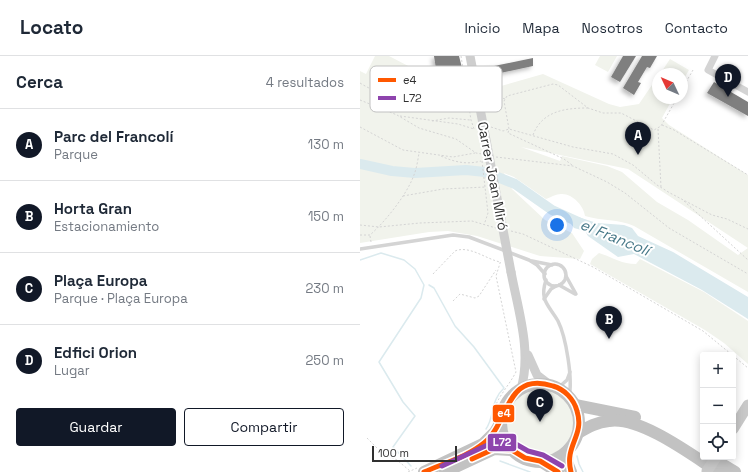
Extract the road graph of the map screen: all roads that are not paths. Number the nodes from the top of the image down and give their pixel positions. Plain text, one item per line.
1 (470, 56) edge
2 (715, 56) edge
3 (472, 66) edge
4 (748, 92) edge
5 (481, 112) edge
6 (360, 249) edge
7 (529, 260) junction
8 (553, 265) junction
9 (545, 274) junction
10 (566, 275) junction
11 (546, 280) junction
12 (558, 285) junction
13 (544, 299) junction
14 (529, 365) junction
15 (570, 371) junction
16 (554, 386) junction
17 (521, 389) junction
18 (572, 401) junction
19 (747, 407) edge
20 (736, 414) edge
21 (497, 421) junction
22 (736, 424) edge
23 (578, 433) junction
24 (512, 450) junction
25 (568, 450) junction
26 (700, 451) edge
27 (477, 452) junction
28 (715, 460) edge
29 (715, 460) edge
30 (540, 462) junction
31 (420, 470) edge
32 (445, 472) edge
33 (558, 472) edge
34 (571, 472) edge
35 (711, 472) edge
36 (735, 472) edge

1 - 3 street, Carrer Joan Miró, bridge
2 - 4 street
5 - 14 street, Carrer Joan Miró, bridge
6 - 7 lane
7 - 8 lane
7 - 9 lane
8 - 9 lane
8 - 10 lane
9 - 11 lane
10 - 12 lane
10 - 12 lane
11 - 12 lane
11 - 13 lane
12 - 13 lane
13 - 15 lane
14 - 16 street, Carrer Joan Miró
14 - 17 street
15 - 16 lane
15 - 18 lane
16 - 17 highway
16 - 18 highway
17 - 21 highway
18 - 23 highway
18 - 26 highway
19 - 20 lane
19 - 22 main road
21 - 24 highway
21 - 27 highway
23 - 25 highway
23 - 35 highway
24 - 27 highway
24 - 30 highway
25 - 30 highway
25 - 34 highway
27 - 31 highway
27 - 32 highway
28 - 35 main road, bridge
29 - 36 highway
30 - 33 highway

